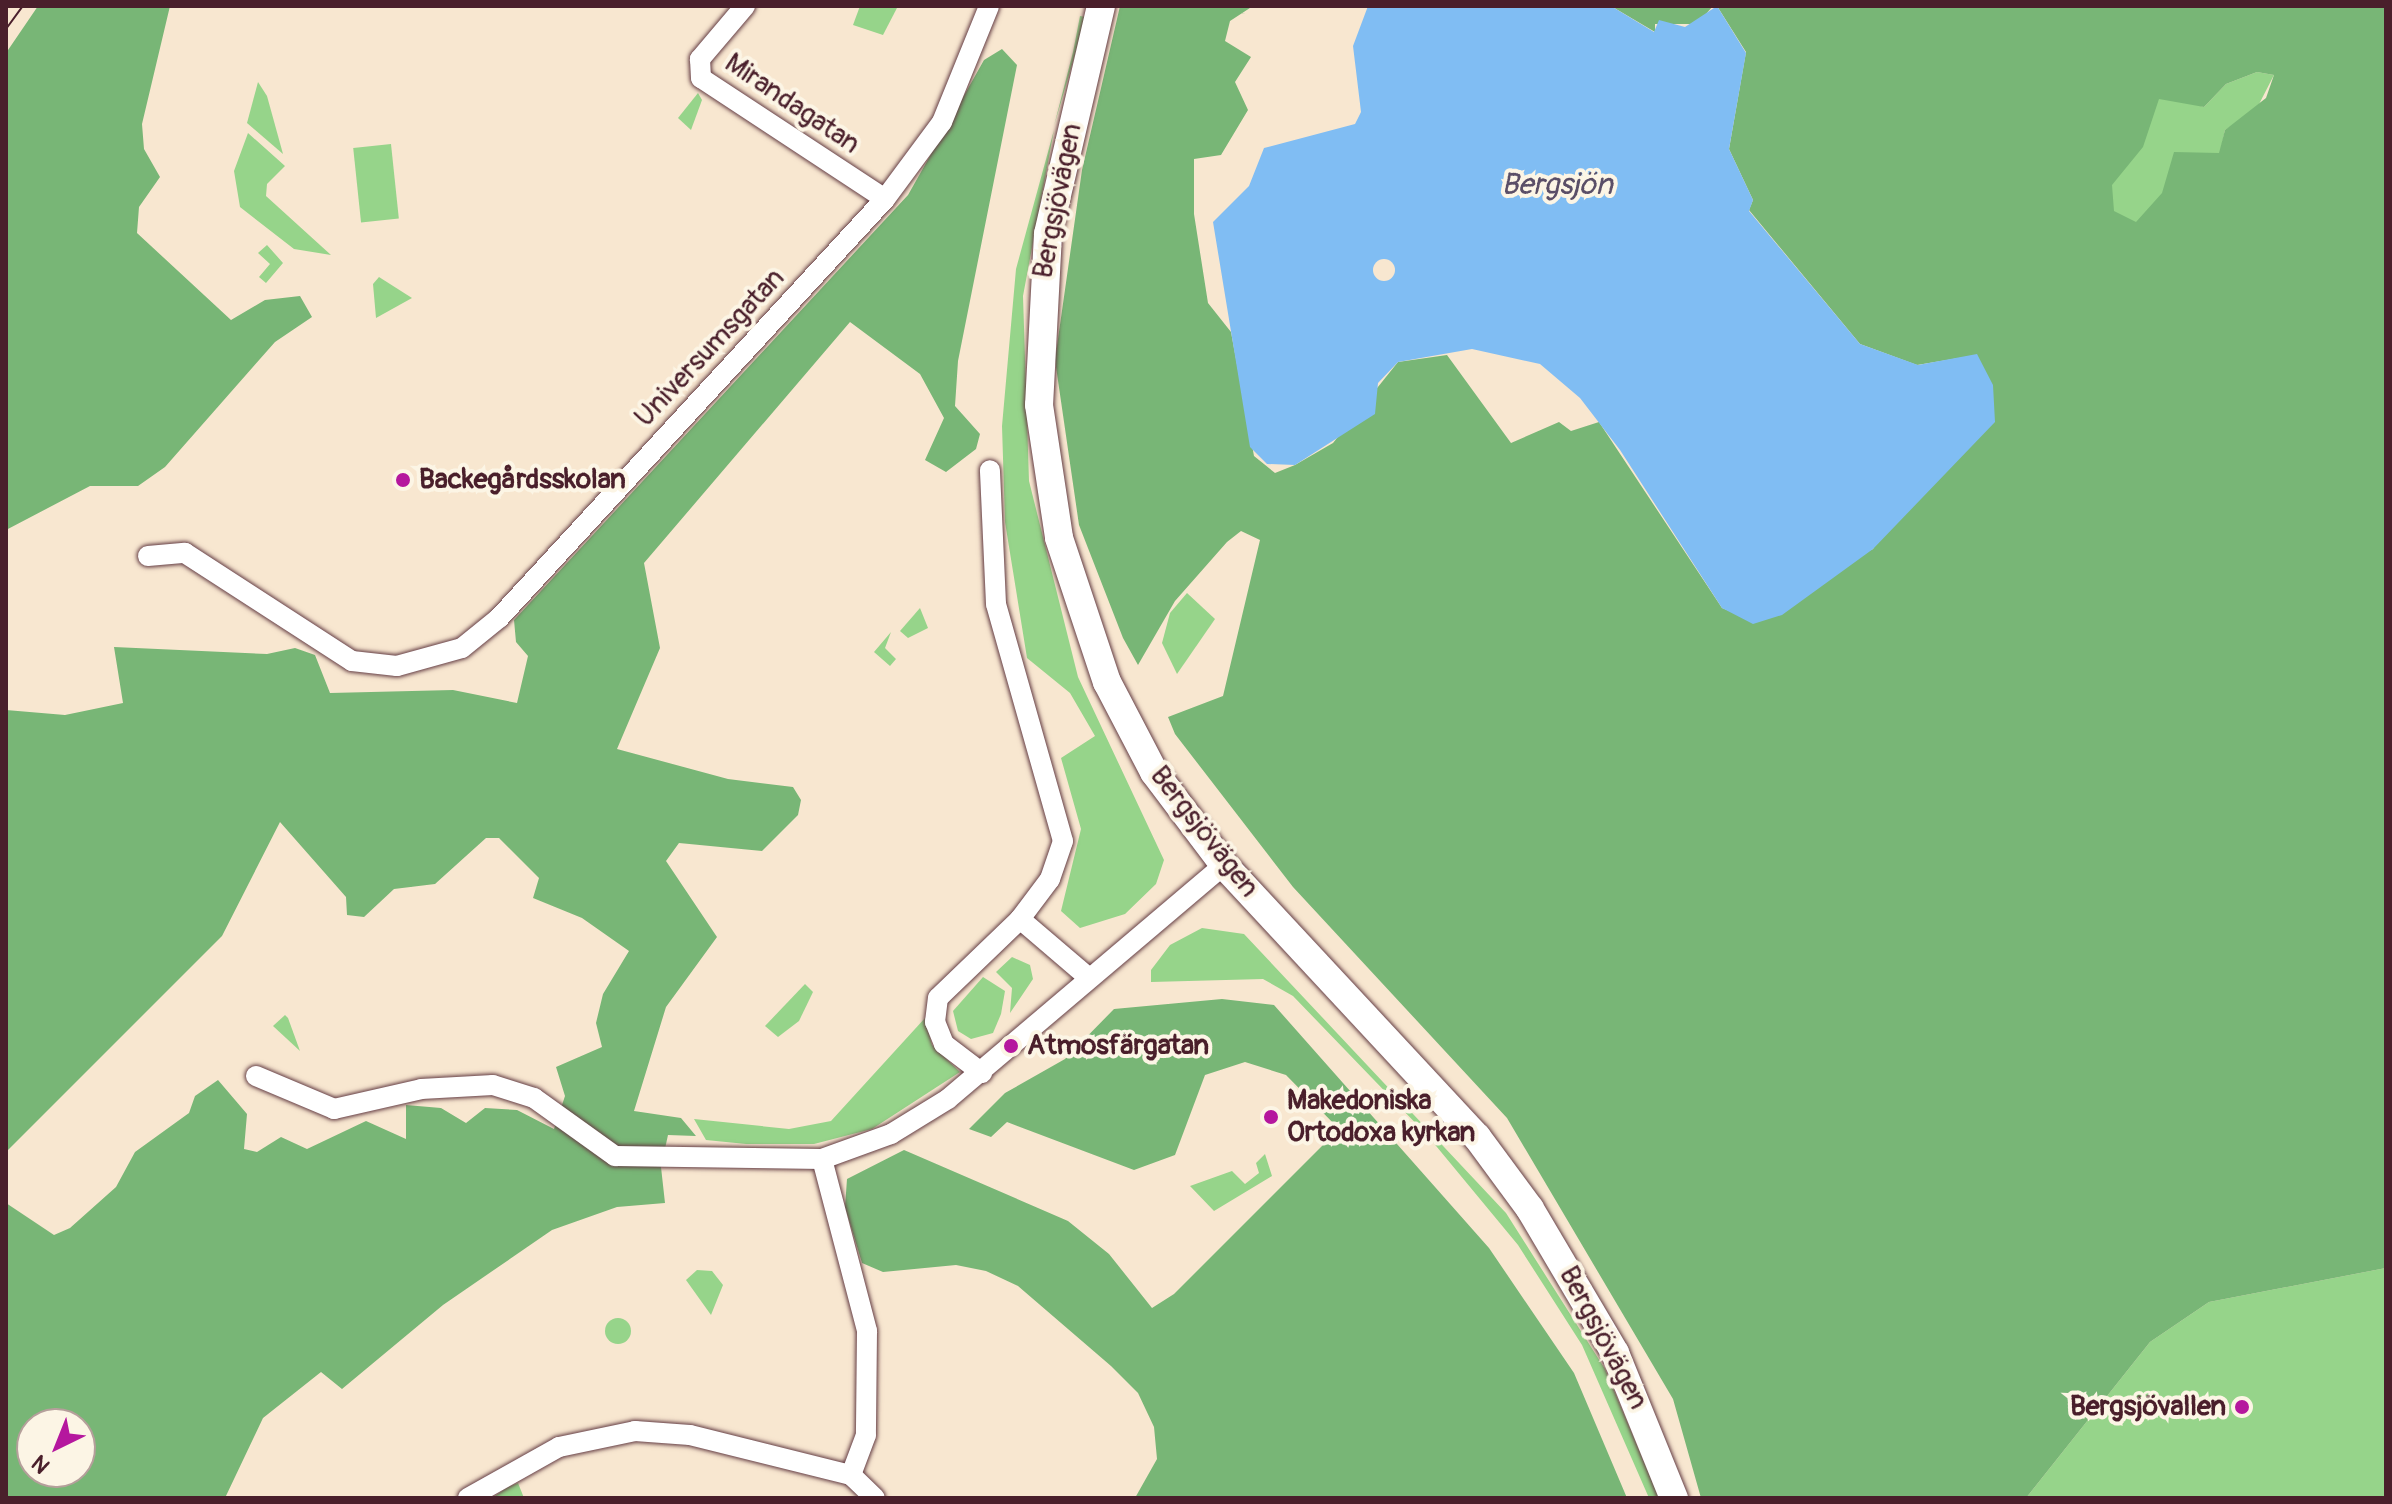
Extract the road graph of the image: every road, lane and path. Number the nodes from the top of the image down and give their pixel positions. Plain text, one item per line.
1 (745, 6) edge
2 (989, 6) edge
3 (1101, 6) edge
4 (885, 199) junction
5 (990, 470) dead end
6 (148, 556) dead end
7 (1224, 865) junction
8 (1020, 919) junction
9 (1089, 978) junction
10 (982, 1073) junction
11 (256, 1076) dead end
12 (822, 1159) junction
13 (851, 1475) junction
14 (468, 1498) edge
15 (875, 1498) edge
16 (1674, 1498) edge

1 - 4 street, Mirandagatan
2 - 4 street, Universumsgatan
3 - 7 street, Bergsjövägen
4 - 6 street, Universumsgatan
5 - 8 street
7 - 9 street
7 - 16 street, Bergsjövägen
8 - 9 street
8 - 10 street
9 - 10 street
10 - 12 street
11 - 12 street
12 - 13 street
13 - 14 street
13 - 15 street

